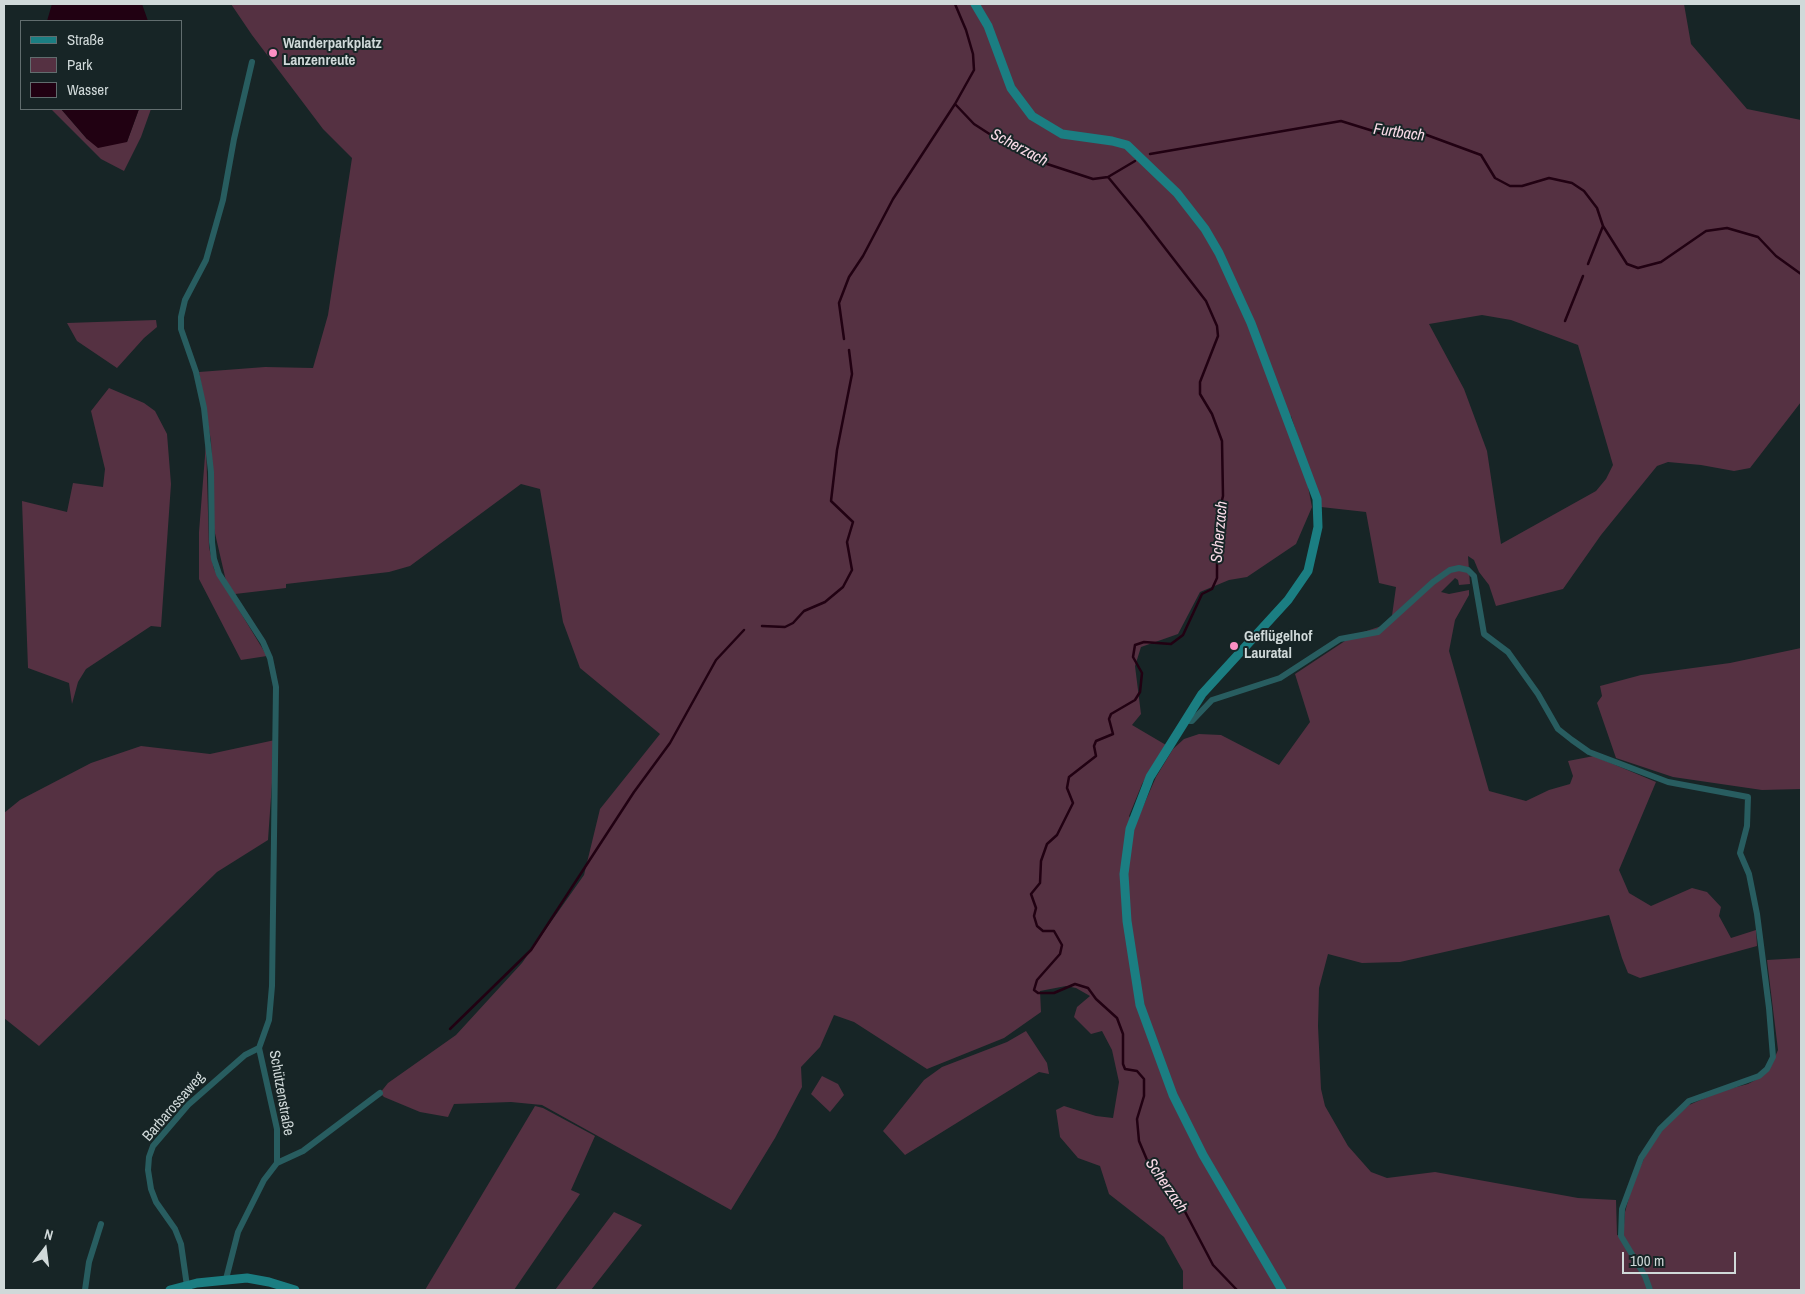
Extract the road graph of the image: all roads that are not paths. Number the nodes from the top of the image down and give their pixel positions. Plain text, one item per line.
1 (976, 4) edge
2 (252, 62) dead end
3 (1185, 720) junction
4 (259, 1048) junction
5 (380, 1093) dead end
6 (277, 1163) junction
7 (101, 1224) dead end
8 (226, 1279) junction
9 (187, 1286) junction
10 (197, 1287) edge
11 (85, 1290) edge
12 (170, 1290) edge
13 (295, 1290) edge
14 (1282, 1290) edge
15 (1650, 1290) edge

1 - 3 street
2 - 4 street, Schützenstraße
3 - 14 street
3 - 15 street
4 - 6 street, Schützenstraße
4 - 9 street, Barbarossaweg
5 - 6 street
6 - 8 street
7 - 11 street
8 - 10 street
8 - 13 street
9 - 10 street
9 - 12 street

